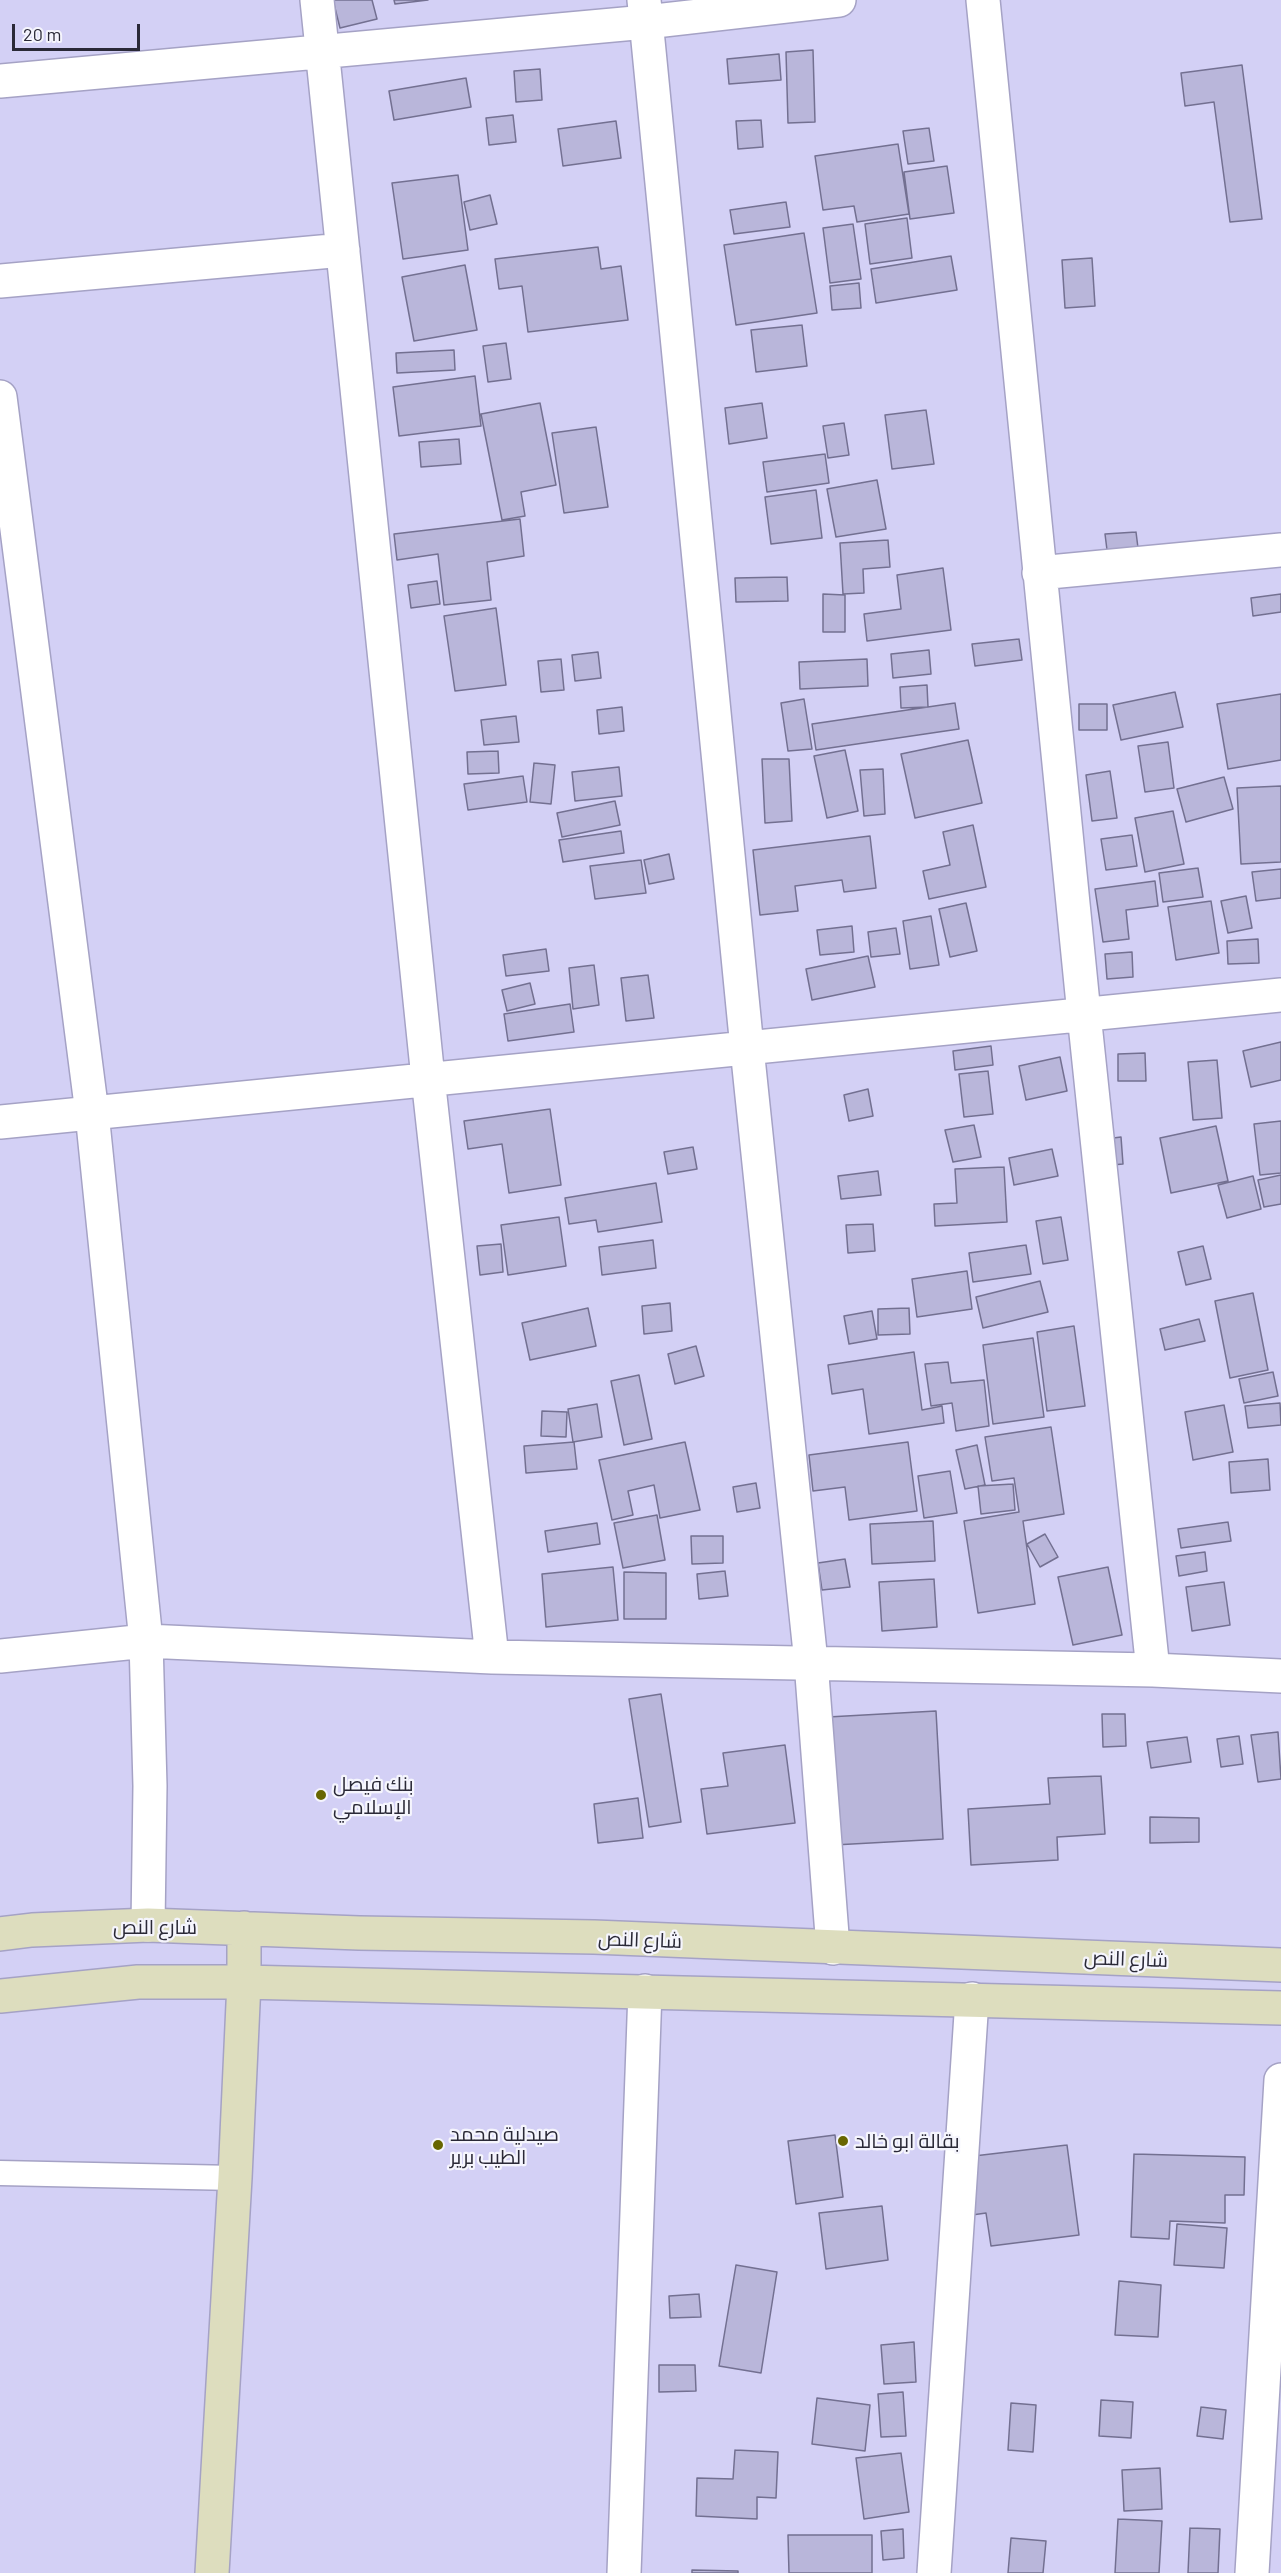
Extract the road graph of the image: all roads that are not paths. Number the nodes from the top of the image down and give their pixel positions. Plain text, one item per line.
1 (317, 0) edge
2 (839, 0) edge
3 (983, 0) edge
4 (645, 11) edge
5 (322, 52) junction
6 (0, 81) edge
7 (342, 250) junction
8 (0, 281) edge
9 (0, 397) edge
10 (2, 430) edge
11 (1281, 549) edge
12 (1039, 573) junction
13 (1281, 994) edge
14 (1084, 1014) junction
15 (747, 1048) junction
16 (428, 1078) junction
17 (92, 1113) junction
18 (0, 1122) edge
19 (146, 1641) junction
20 (0, 1656) edge
21 (492, 1657) junction
22 (811, 1662) junction
23 (1154, 1670) junction
24 (1281, 1676) edge
25 (148, 1925) junction
26 (244, 1928) junction
27 (0, 1934) edge
28 (833, 1948) junction
29 (1281, 1965) edge
30 (244, 1982) junction
31 (645, 1991) junction
32 (0, 1996) edge
33 (972, 1999) junction
34 (1281, 2008) edge
35 (1281, 2080) edge
36 (0, 2173) edge
37 (235, 2178) junction
38 (1270, 2464) edge
39 (212, 2573) edge
40 (624, 2573) edge
41 (934, 2573) edge
42 (1252, 2573) edge

1 - 5 street
2 - 4 street
3 - 12 street
4 - 5 street
4 - 15 street
5 - 6 street
5 - 7 street
7 - 8 street
7 - 16 street
9 - 10 street
10 - 17 street
11 - 12 street
12 - 14 street
13 - 14 street
14 - 15 street
14 - 23 street
15 - 16 street
15 - 22 street
16 - 17 street
16 - 21 street
17 - 18 street
17 - 19 street
19 - 20 street
19 - 21 street
19 - 25 street
21 - 22 street
22 - 23 street
22 - 28 street
23 - 24 street
25 - 26 main road, شارع النص
25 - 27 main road, شارع النص
26 - 28 main road, شارع النص
26 - 30 main road
28 - 29 main road, شارع النص
30 - 31 main road
30 - 32 main road
30 - 37 main road
31 - 33 main road
31 - 40 street
33 - 34 main road
33 - 41 street
35 - 38 street
36 - 37 lane
37 - 39 main road
38 - 42 street

